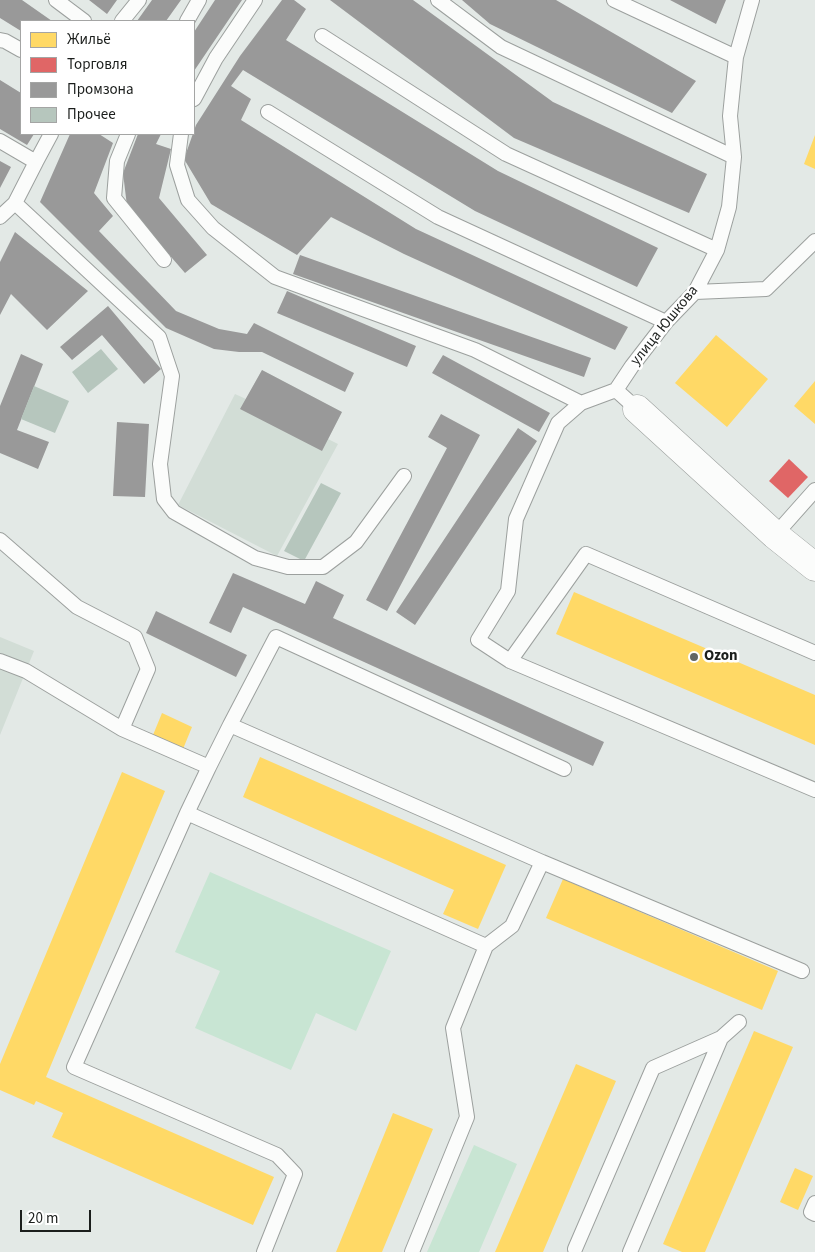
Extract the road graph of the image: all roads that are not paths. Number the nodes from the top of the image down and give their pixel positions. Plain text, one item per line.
1 (56, 0) edge
2 (139, 0) edge
3 (199, 0) edge
4 (255, 0) edge
5 (438, 0) edge
6 (614, 0) edge
7 (752, 0) edge
8 (83, 20) edge
9 (123, 20) edge
10 (188, 20) edge
11 (322, 36) dead end
12 (0, 40) edge
13 (20, 49) edge
14 (736, 57) junction
15 (195, 97) edge
16 (268, 112) dead end
17 (50, 135) edge
18 (128, 135) edge
19 (181, 135) edge
20 (0, 142) edge
21 (734, 157) junction
22 (36, 162) junction
23 (15, 203) junction
24 (0, 217) edge
25 (815, 241) edge
26 (718, 250) junction
27 (164, 260) dead end
28 (695, 292) junction
29 (666, 322) junction
30 (616, 390) junction
31 (581, 403) junction
32 (637, 409) joint
33 (404, 476) dead end
34 (815, 490) edge
35 (775, 535) junction
36 (0, 540) edge
37 (815, 567) edge
38 (815, 653) edge
39 (0, 661) edge
40 (510, 661) junction
41 (230, 725) junction
42 (122, 729) junction
43 (209, 767) junction
44 (564, 769) dead end
45 (815, 790) edge
46 (187, 812) junction
47 (542, 862) junction
48 (486, 946) junction
49 (802, 971) dead end
50 (739, 1022) dead end
51 (720, 1038) junction
52 (815, 1203) edge
53 (815, 1214) edge
54 (577, 1251) edge
55 (264, 1252) edge
56 (412, 1252) edge
57 (630, 1252) edge

1 - 8 lane
2 - 9 lane
3 - 10 lane
4 - 15 lane
5 - 21 lane
6 - 14 lane
7 - 14 lane, улица Юшкова
11 - 26 lane
12 - 13 lane
14 - 21 lane, улица Юшкова
16 - 29 lane
17 - 22 lane
18 - 27 lane
19 - 31 lane
20 - 22 lane
21 - 26 lane, улица Юшкова
22 - 23 lane
23 - 24 lane
23 - 33 lane
25 - 28 lane
26 - 28 lane, улица Юшкова
28 - 29 lane, улица Юшкова
29 - 30 lane, улица Юшкова
30 - 31 lane
30 - 32 lane
31 - 40 lane
32 - 35 street
34 - 35 lane
35 - 37 street
36 - 42 lane
38 - 40 lane
39 - 42 lane
40 - 45 lane
41 - 43 lane
41 - 44 lane
41 - 47 lane
42 - 43 lane
43 - 46 lane
46 - 48 lane
46 - 55 lane
47 - 48 lane
47 - 49 lane
48 - 56 lane
50 - 51 lane
51 - 54 lane
51 - 57 lane
52 - 53 lane

